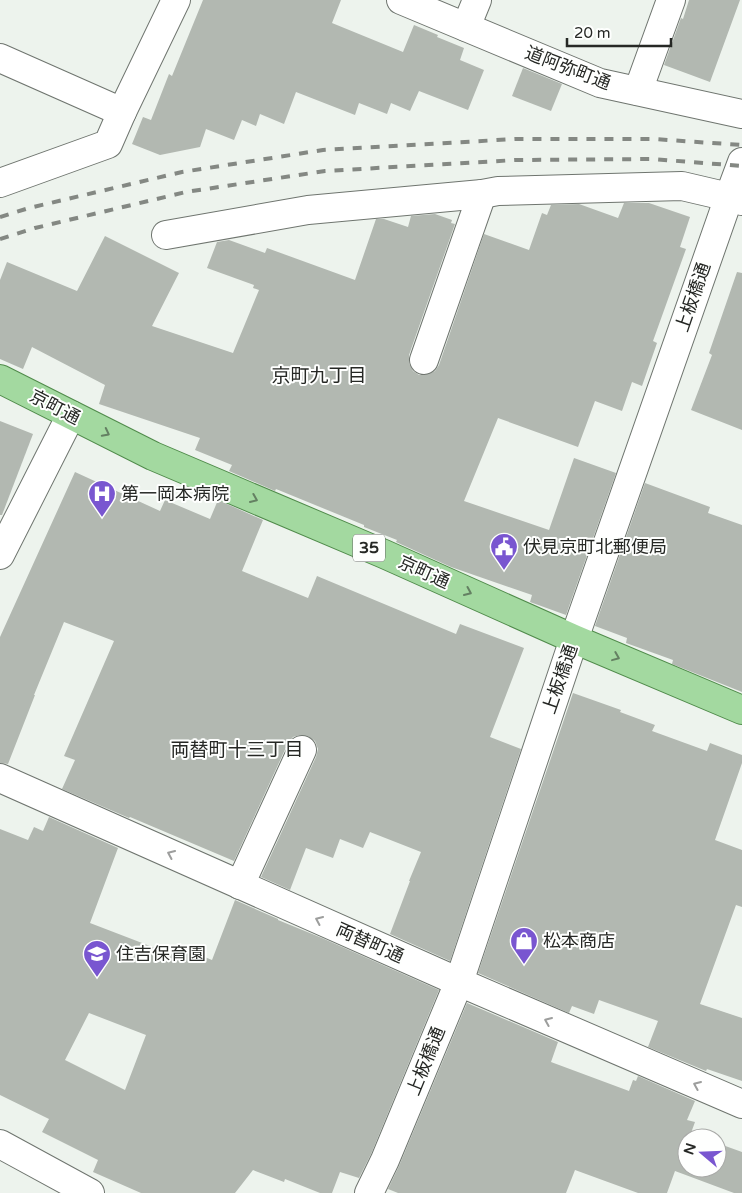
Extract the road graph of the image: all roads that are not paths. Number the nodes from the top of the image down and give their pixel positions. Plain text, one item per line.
1 (176, 0) edge
2 (401, 0) edge
3 (477, 0) edge
4 (672, 0) edge
5 (466, 27) junction
6 (0, 58) edge
7 (638, 91) junction
8 (122, 112) junction
9 (742, 114) edge
10 (742, 162) edge
11 (0, 183) edge
12 (482, 194) junction
13 (735, 199) edge
14 (166, 235) dead end
15 (424, 360) dead end
16 (0, 379) edge
17 (71, 415) junction
18 (0, 555) edge
19 (574, 639) junction
20 (742, 710) edge
21 (302, 750) dead end
22 (0, 778) edge
23 (240, 885) junction
24 (458, 982) junction
25 (742, 1104) edge
26 (0, 1144) edge
27 (90, 1193) edge
28 (369, 1193) edge

1 - 8 street
2 - 5 street, 道阿弥町通
3 - 5 street
4 - 7 street
5 - 7 street, 道阿弥町通
6 - 8 street
7 - 9 street, 道阿弥町通
8 - 11 street
10 - 13 street, 上板橋通
12 - 13 street
12 - 14 street
12 - 15 street
13 - 19 street, 上板橋通
16 - 17 main road, 京町通 / 35
17 - 18 street
17 -> 19 main road, 京町通 / 35
19 -> 20 main road, 京町通 / 35
19 - 24 street, 上板橋通
21 - 23 street
23 -> 22 street, 両替町通
24 -> 23 street, 両替町通
25 -> 24 street, 両替町通
24 - 28 street, 上板橋通
26 - 27 street

